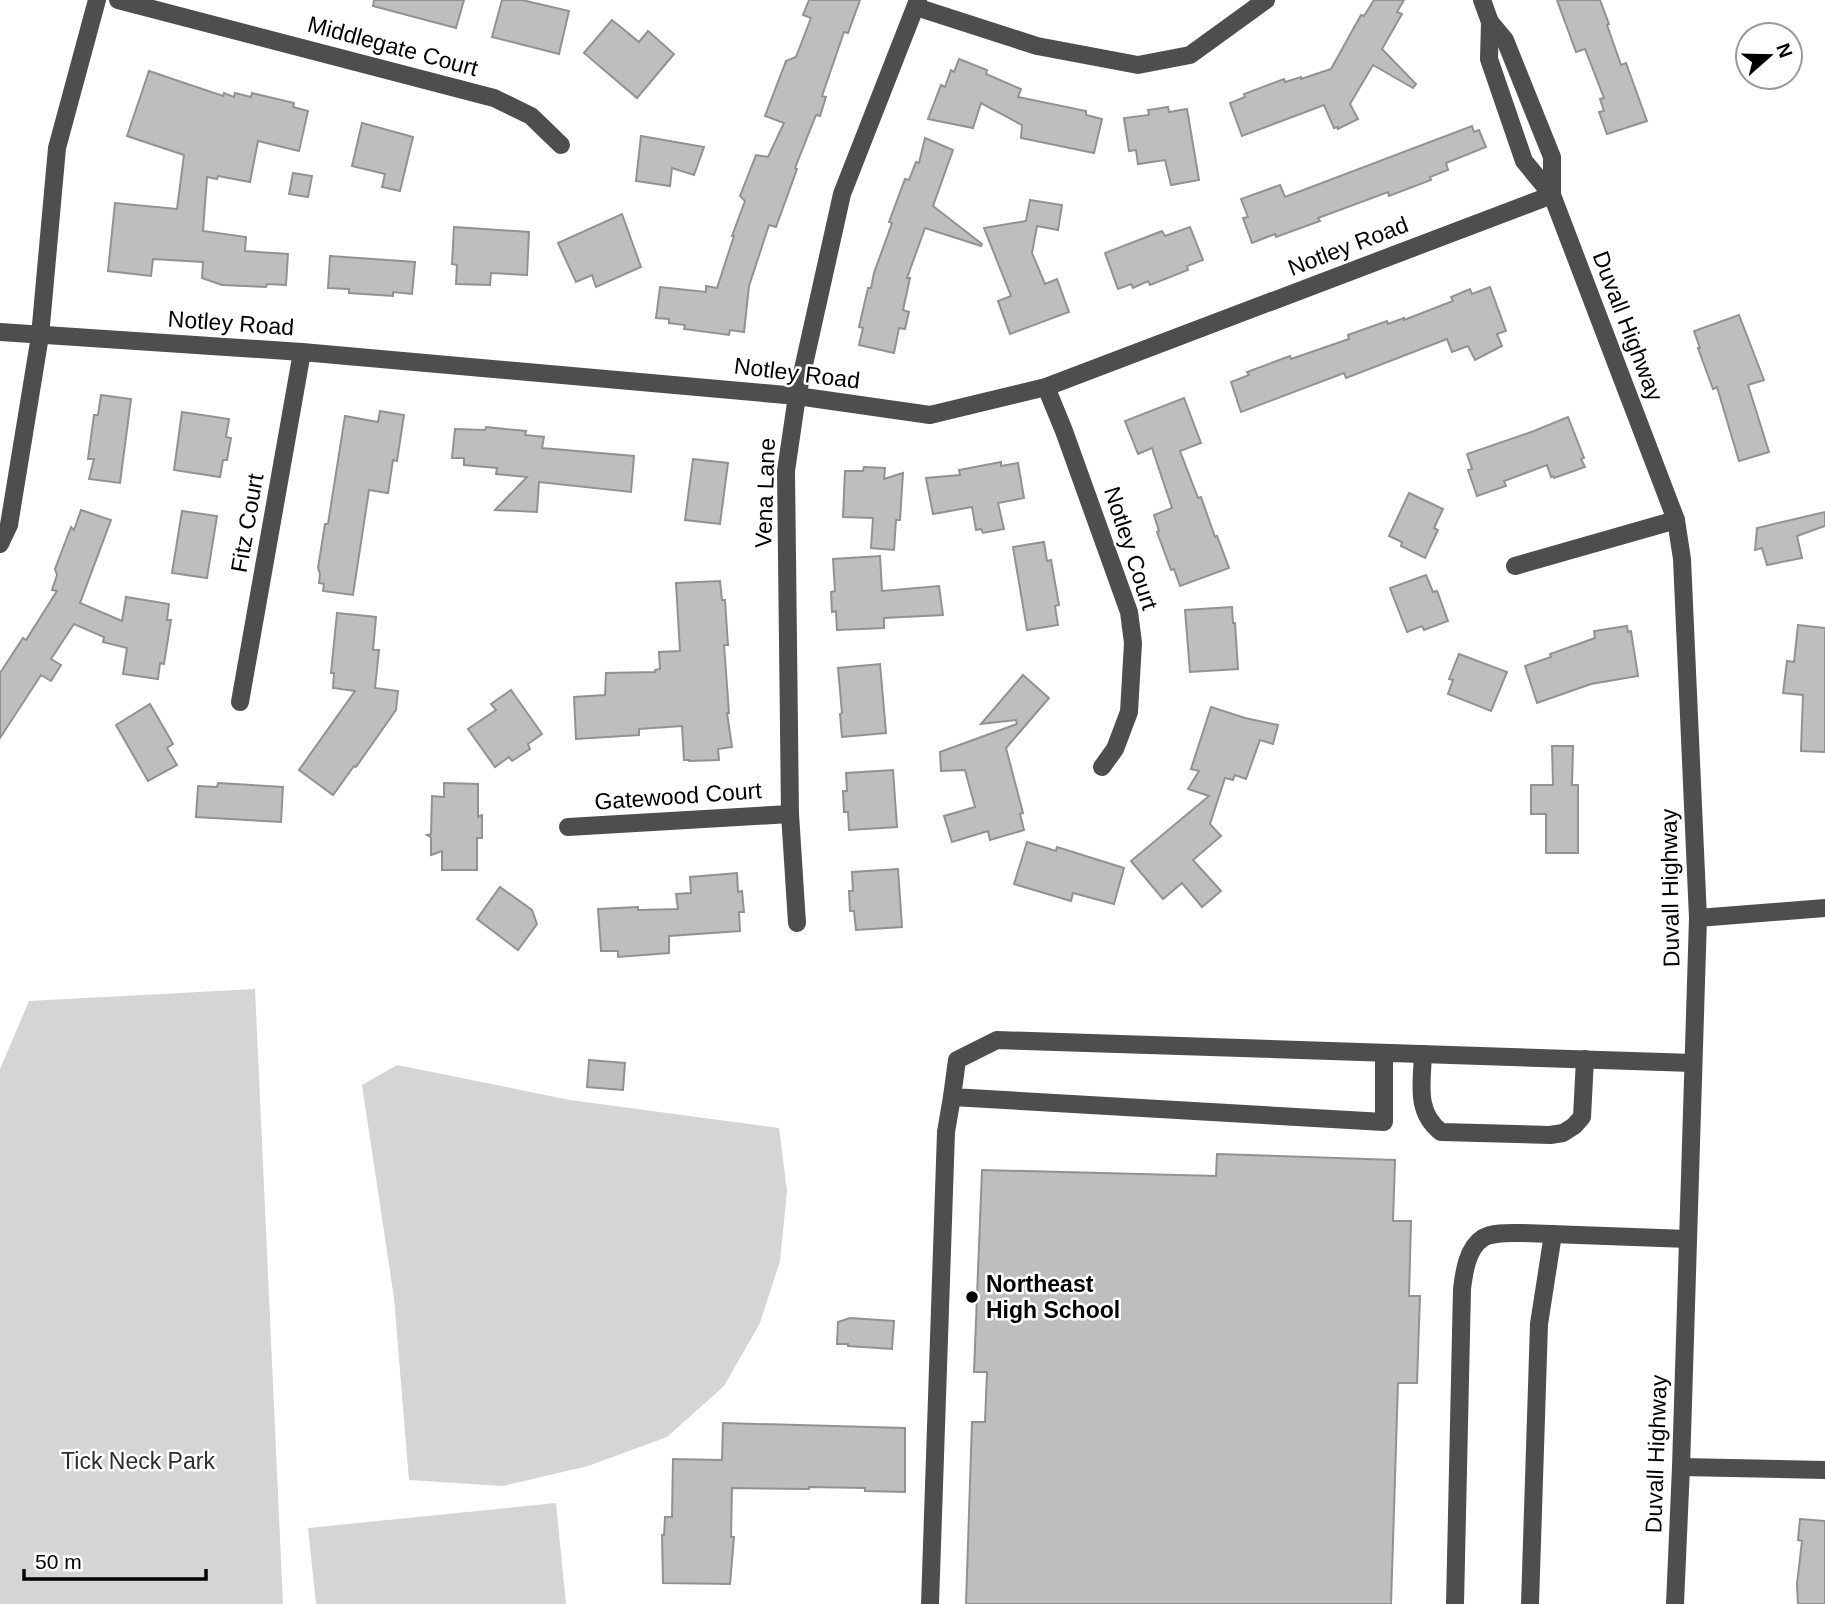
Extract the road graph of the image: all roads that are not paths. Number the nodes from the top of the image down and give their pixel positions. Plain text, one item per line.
1 (97, 0) edge
2 (118, 0) edge
3 (1266, 0) edge
4 (1482, 0) edge
5 (917, 4) edge
6 (1490, 22) junction
7 (561, 145) dead end
8 (1552, 195) junction
9 (0, 331) edge
10 (40, 335) junction
11 (302, 352) junction
12 (1046, 387) junction
13 (797, 396) junction
14 (1676, 520) junction
15 (0, 544) edge
16 (1515, 566) dead end
17 (240, 702) dead end
18 (1102, 767) dead end
19 (790, 814) junction
20 (568, 827) dead end
21 (1825, 908) edge
22 (1698, 918) junction
23 (797, 923) dead end
24 (1384, 1053) junction
25 (1423, 1054) junction
26 (1585, 1059) junction
27 (1693, 1063) junction
28 (952, 1097) junction
29 (1553, 1234) junction
30 (1688, 1239) junction
31 (1681, 1467) junction
32 (1825, 1470) edge
33 (930, 1604) edge
34 (1455, 1604) edge
35 (1530, 1604) edge
36 (1675, 1604) edge

1 - 10 street
2 - 7 street, Middlegate Court
3 - 5 street
4 - 6 street, Duvall Highway
5 - 13 street, Vena Lane
6 - 8 street, Duvall Highway
6 - 8 street, Duvall Highway
8 - 12 street, Notley Road
8 - 14 street, Duvall Highway
9 - 10 street, Notley Road
10 - 11 street, Notley Road
10 - 15 street
11 - 13 street, Notley Road
11 - 17 street, Fitz Court
12 - 13 street, Notley Road
12 - 18 street, Notley Court
13 - 19 street, Vena Lane
14 - 16 street
14 - 22 street, Duvall Highway
19 - 20 street, Gatewood Court
19 - 23 street, Vena Lane
21 - 22 street
22 - 27 street, Duvall Highway
24 - 25 street
24 - 28 street
24 - 28 street
25 - 26 street
25 - 26 street
26 - 27 street
27 - 30 street, Duvall Highway
28 - 33 street
29 - 30 street
29 - 34 street
29 - 35 street
30 - 31 street, Duvall Highway
31 - 32 street
31 - 36 street, Duvall Highway

